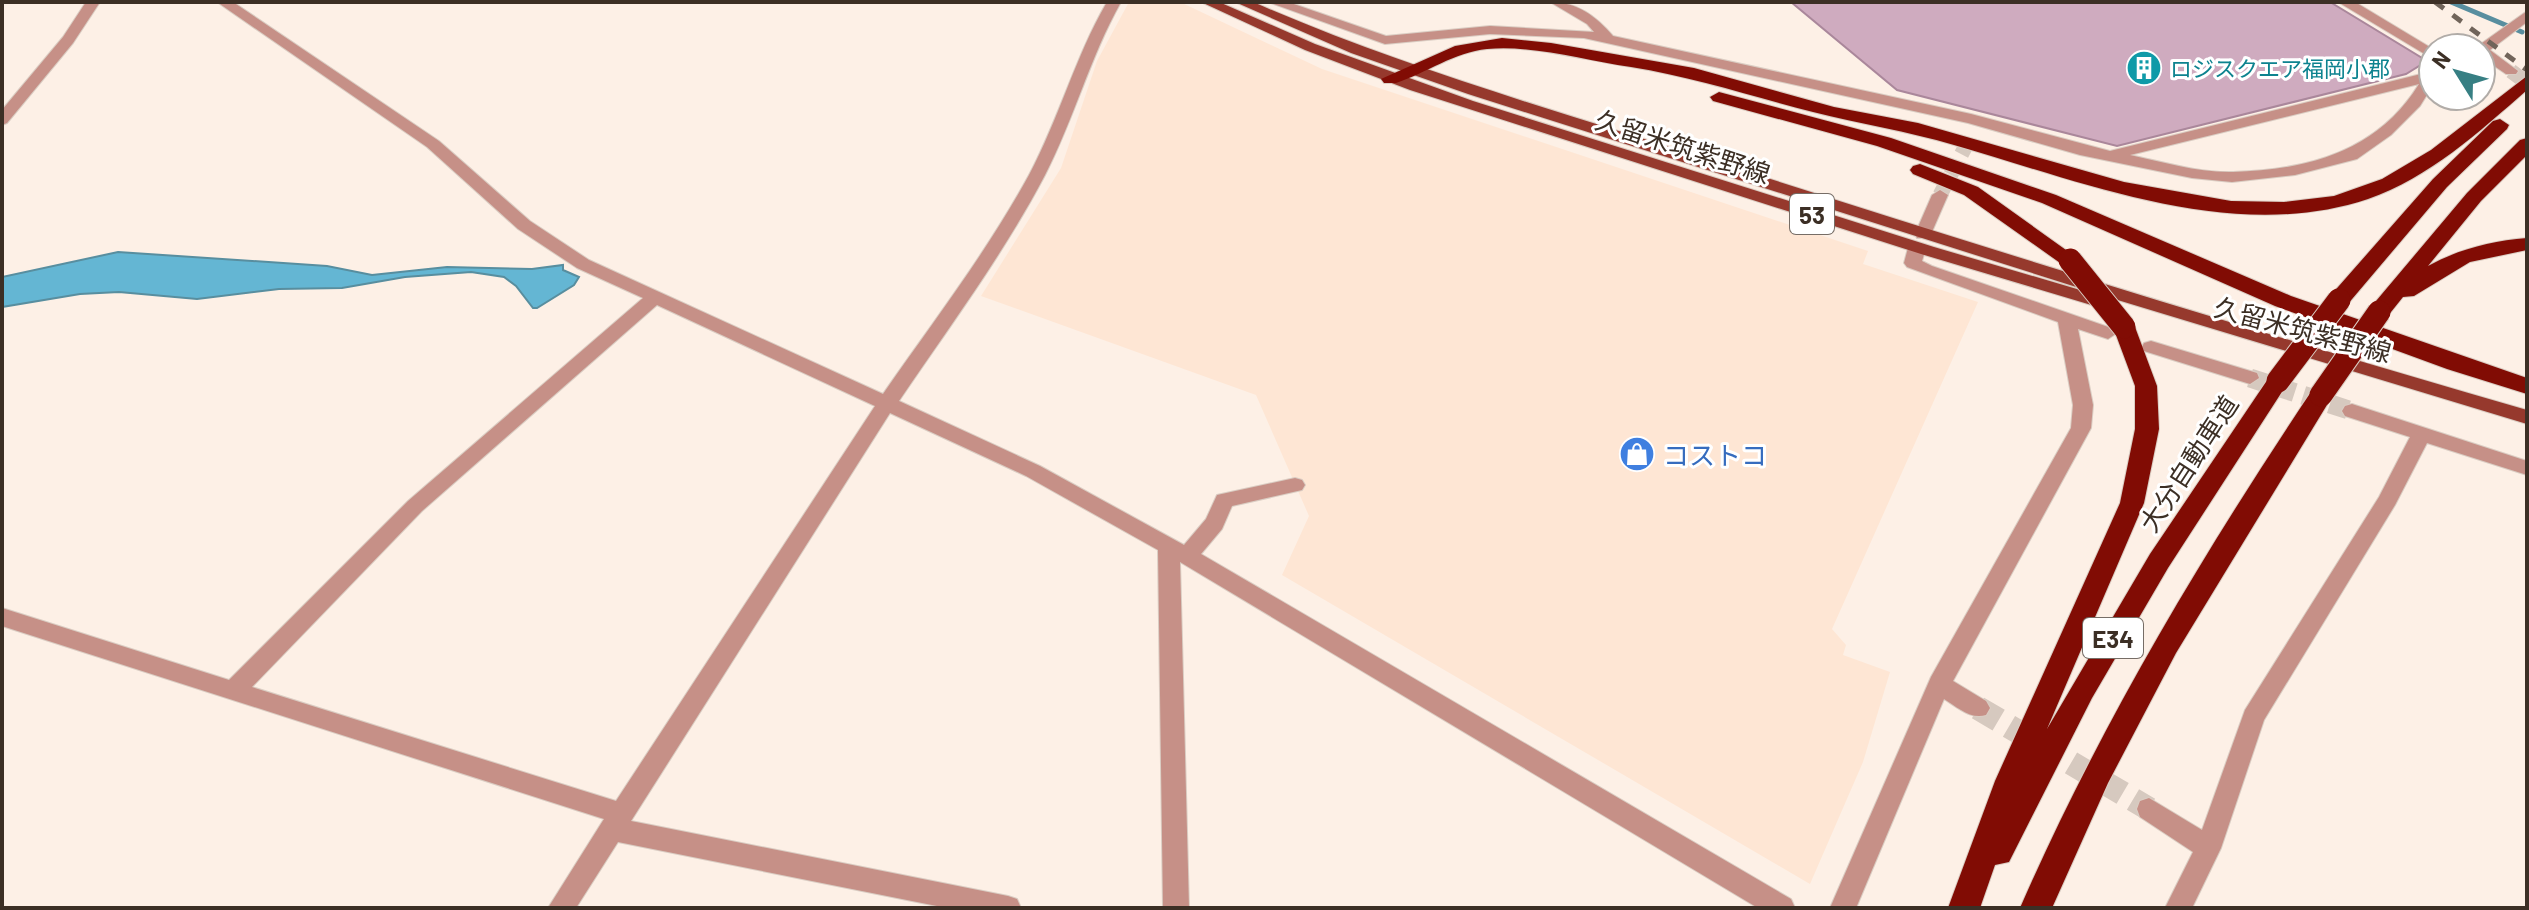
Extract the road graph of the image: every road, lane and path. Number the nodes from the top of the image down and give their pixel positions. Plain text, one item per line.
1 (93, 2) edge
2 (224, 2) edge
3 (1114, 2) edge
4 (1208, 2) edge
5 (1242, 2) edge
6 (1275, 2) edge
7 (1557, 2) edge
8 (2345, 2) edge
9 (2527, 15) edge
10 (2497, 37) edge
11 (1608, 39) junction
12 (2417, 45) edge
13 (2497, 62) edge
14 (1417, 71) junction
15 (2519, 76) edge
16 (1390, 79) junction
17 (2417, 79) edge
18 (2417, 100) edge
19 (2527, 101) edge
20 (1971, 119) junction
21 (2, 120) edge
22 (1830, 120) junction
23 (1970, 138) tunnel mouth
24 (2527, 144) edge
25 (2109, 156) junction
26 (1940, 195) tunnel mouth
27 (1920, 241) junction
28 (2527, 244) edge
29 (655, 297) junction
30 (2379, 312) junction
31 (2067, 320) junction
32 (2116, 330) junction
33 (2151, 347) dead end
34 (2527, 373) edge
35 (2250, 378) tunnel mouth
36 (2527, 386) edge
37 (886, 405) junction
38 (2352, 411) tunnel mouth
39 (2527, 417) edge
40 (2422, 433) junction
41 (2527, 468) edge
42 (1295, 485) dead end
43 (1178, 552) junction
44 (2, 617) edge
45 (1939, 684) junction
46 (233, 691) junction
47 (1978, 708) tunnel mouth
48 (2149, 809) tunnel mouth
49 (617, 821) junction
50 (2208, 848) junction
51 (561, 908) edge
52 (1008, 908) edge
53 (1176, 908) edge
54 (1782, 908) edge
55 (1843, 908) edge
56 (1964, 908) edge
57 (1970, 908) edge
58 (2036, 908) edge
59 (2178, 908) edge

1 - 21 street
2 - 29 street
3 - 37 street
4 - 16 main road, 久留米筑紫野線 / 53
5 - 14 main road, 久留米筑紫野線 / 53
6 - 11 street
7 - 11 street
8 - 12 street
9 - 10 street
11 - 20 street
13 - 15 street
14 - 16 highway
14 - 22 highway
14 - 27 main road, 久留米筑紫野線 / 53
15 - 22 highway
16 - 27 main road, 久留米筑紫野線 / 53
17 - 25 street
18 - 25 street
19 - 57 highway, 大分自動車道 / E34, bridge
20 - 23 street
20 - 25 street
22 - 32 highway, bridge
22 - 34 highway
22 - 36 highway
24 - 30 highway, E34
26 - 27 street
27 - 31 street
27 - 39 main road, 久留米筑紫野線 / 53
28 - 30 highway
29 - 37 street
29 - 46 street
30 - 58 highway, E34, bridge
31 - 32 street
31 - 45 street
32 - 56 highway
33 - 35 street
37 - 43 street
37 - 49 street
38 - 40 street
40 - 41 street
40 - 50 street
42 - 43 street
43 - 53 street
43 - 54 street
44 - 46 street
45 - 47 street
45 - 55 street
46 - 49 street
48 - 50 street
49 - 51 street
49 - 52 street
50 - 59 street

